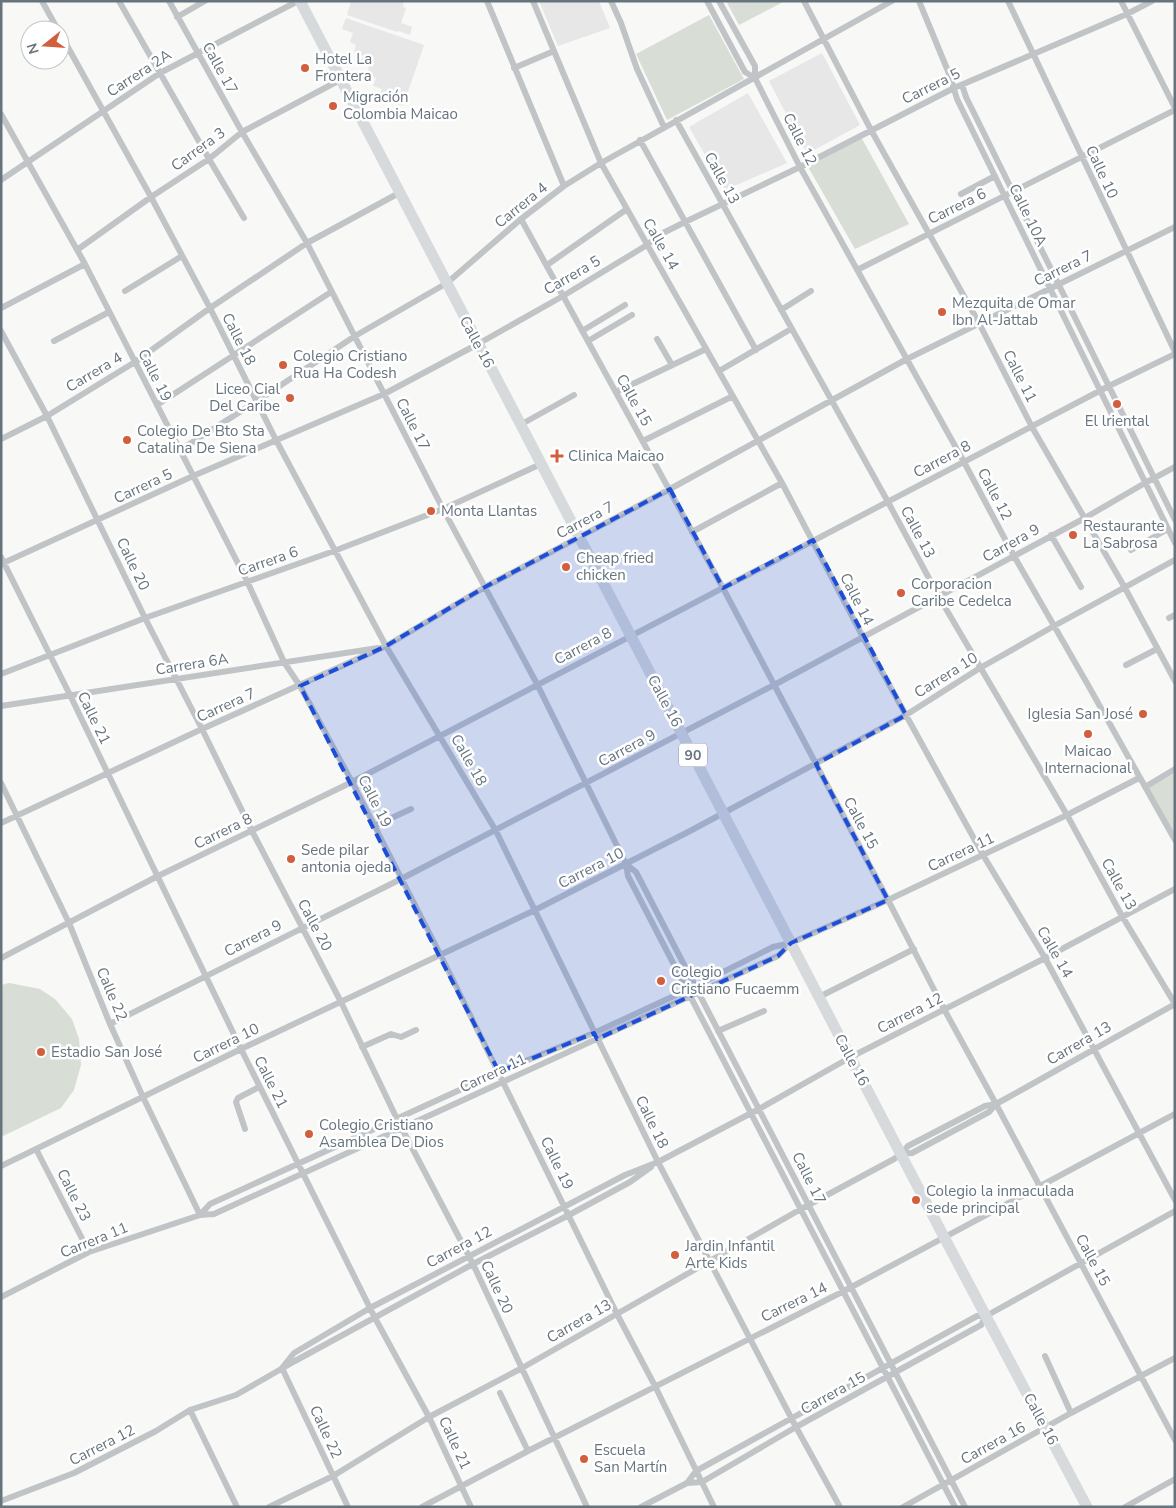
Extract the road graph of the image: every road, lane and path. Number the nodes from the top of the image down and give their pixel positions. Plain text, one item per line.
1 (42, 1) edge
2 (119, 1) edge
3 (169, 1) edge
4 (205, 1) edge
5 (299, 1) edge
6 (487, 1) edge
7 (533, 1) edge
8 (611, 1) edge
9 (707, 1) edge
10 (719, 1) edge
11 (804, 1) edge
12 (892, 1) edge
13 (919, 1) edge
14 (1008, 1) edge
15 (1120, 1) edge
16 (1152, 1) edge
17 (1127, 14) junction
18 (178, 17) junction
19 (52, 20) edge
20 (823, 39) junction
21 (70, 52) edge
22 (198, 52) junction
23 (554, 52) junction
24 (1034, 55) junction
25 (514, 68) junction
26 (160, 73) junction
27 (755, 78) junction
28 (340, 80) junction
29 (962, 85) junction
30 (954, 88) junction
31 (1175, 109) edge
32 (104, 111) junction
33 (1, 114) edge
34 (676, 120) junction
35 (664, 127) junction
36 (871, 130) junction
37 (242, 132) junction
38 (640, 140) junction
39 (1082, 157) junction
40 (209, 159) junction
41 (29, 162) junction
42 (601, 162) junction
43 (800, 167) junction
44 (995, 176) junction
45 (1, 180) edge
46 (564, 186) junction
47 (399, 192) junction
48 (1012, 192) junction
49 (961, 194) dead end
50 (1005, 196) junction
51 (151, 197) junction
52 (722, 204) junction
53 (627, 209) junction
54 (244, 218) dead end
55 (521, 219) junction
56 (685, 222) junction
57 (1175, 227) edge
58 (929, 233) junction
59 (307, 243) junction
60 (648, 245) junction
61 (77, 250) junction
62 (1125, 251) junction
63 (182, 256) junction
64 (85, 264) junction
65 (547, 265) junction
66 (857, 270) junction
67 (447, 284) junction
68 (1058, 284) junction
69 (1050, 288) junction
70 (125, 291) dead end
71 (811, 291) dead end
72 (331, 292) junction
73 (563, 296) junction
74 (625, 305) dead end
75 (1, 308) edge
76 (210, 308) junction
77 (781, 310) junction
78 (109, 312) junction
79 (632, 315) dead end
80 (979, 323) junction
81 (791, 329) junction
82 (1, 331) edge
83 (582, 331) junction
84 (354, 336) junction
85 (657, 339) dead end
86 (54, 341) dead end
87 (588, 341) junction
88 (478, 344) junction
89 (706, 349) junction
90 (756, 350) junction
91 (1175, 353) edge
92 (233, 356) junction
93 (907, 359) junction
94 (135, 362) junction
95 (672, 365) junction
96 (719, 371) junction
97 (1109, 386) junction
98 (1099, 391) junction
99 (616, 392) junction
100 (384, 394) junction
101 (574, 395) dead end
102 (733, 396) junction
103 (257, 401) junction
104 (831, 401) junction
105 (156, 405) junction
106 (47, 416) junction
107 (520, 425) junction
108 (1032, 427) junction
109 (1, 439) edge
110 (276, 440) junction
111 (643, 441) junction
112 (758, 441) junction
113 (180, 450) junction
114 (964, 462) junction
115 (541, 464) junction
116 (1175, 467) edge
117 (193, 476) junction
118 (1154, 478) junction
119 (1145, 482) junction
120 (782, 484) junction
121 (670, 489) junction
122 (888, 502) junction
123 (443, 509) junction
124 (1083, 519) junction
125 (98, 520) junction
126 (1175, 520) edge
127 (1168, 529) junction
128 (692, 532) junction
129 (1051, 535) junction
130 (579, 537) junction
131 (813, 540) junction
132 (1175, 543) edge
133 (1131, 550) dead end
134 (334, 551) junction
135 (1014, 556) junction
136 (1175, 560) edge
137 (2, 561) edge
138 (247, 582) junction
139 (485, 587) junction
140 (1080, 587) dead end
141 (723, 588) junction
142 (1125, 588) junction
143 (939, 597) junction
144 (145, 618) junction
145 (1054, 626) junction
146 (631, 636) junction
147 (863, 637) junction
148 (386, 646) junction
149 (1157, 649) junction
150 (50, 655) junction
151 (284, 662) junction
152 (1126, 665) dead end
153 (980, 668) junction
154 (1, 674) edge
155 (175, 679) junction
156 (1175, 681) edge
157 (537, 684) junction
158 (774, 685) junction
159 (300, 686) junction
160 (70, 695) junction
161 (1, 706) edge
162 (906, 715) junction
163 (202, 729) junction
164 (682, 733) junction
165 (440, 735) junction
166 (816, 764) junction
167 (1175, 769) edge
168 (107, 773) junction
169 (1140, 778) junction
170 (352, 782) junction
171 (1, 783) edge
172 (586, 784) junction
173 (1145, 787) junction
174 (411, 809) dead end
175 (723, 812) junction
176 (1067, 815) junction
177 (16, 816) junction
178 (1, 823) edge
179 (374, 826) junction
180 (496, 831) junction
181 (252, 832) junction
182 (1175, 840) edge
183 (983, 855) junction
184 (626, 864) junction
185 (156, 877) junction
186 (401, 879) junction
187 (1175, 889) edge
188 (888, 900) junction
189 (536, 910) junction
190 (1122, 916) junction
191 (69, 923) junction
192 (302, 927) junction
193 (791, 943) junction
194 (914, 950) junction
195 (441, 956) junction
196 (1, 958) edge
197 (1045, 958) junction
198 (205, 976) junction
199 (696, 988) junction
200 (688, 993) junction
201 (819, 997) junction
202 (341, 1002) junction
203 (1175, 1004) edge
204 (944, 1010) junction
205 (764, 1011) dead end
206 (110, 1024) junction
207 (416, 1030) dead end
208 (718, 1031) junction
209 (595, 1036) junction
210 (362, 1047) junction
211 (1094, 1049) junction
212 (241, 1050) junction
213 (851, 1057) junction
214 (499, 1072) junction
215 (504, 1081) junction
216 (260, 1087) junction
217 (143, 1097) junction
218 (996, 1104) junction
219 (759, 1109) junction
220 (751, 1113) junction
221 (1175, 1114) edge
222 (397, 1119) junction
223 (401, 1128) junction
224 (245, 1129) dead end
225 (1139, 1133) junction
226 (36, 1149) junction
227 (901, 1154) junction
228 (658, 1162) junction
229 (298, 1164) junction
230 (1, 1166) edge
231 (303, 1173) junction
232 (1039, 1186) junction
233 (1175, 1200) edge
234 (564, 1206) junction
235 (809, 1206) junction
236 (801, 1209) junction
237 (1175, 1211) edge
238 (200, 1215) junction
239 (569, 1215) junction
240 (944, 1237) junction
241 (89, 1252) junction
242 (469, 1256) junction
243 (710, 1261) junction
244 (1080, 1263) junction
245 (473, 1264) junction
246 (852, 1287) junction
247 (844, 1291) junction
248 (1, 1297) edge
249 (370, 1308) junction
250 (617, 1314) junction
251 (986, 1316) junction
252 (375, 1318) junction
253 (750, 1338) junction
254 (1045, 1356) dead end
255 (1175, 1358) edge
256 (890, 1363) junction
257 (282, 1368) junction
258 (522, 1368) junction
259 (882, 1368) junction
260 (895, 1373) junction
261 (1141, 1376) junction
262 (887, 1377) junction
263 (655, 1386) junction
264 (500, 1393) dead end
265 (190, 1410) junction
266 (1071, 1413) junction
267 (429, 1417) junction
268 (791, 1418) junction
269 (796, 1428) junction
270 (1046, 1428) junction
271 (555, 1438) junction
272 (1175, 1440) edge
273 (528, 1451) junction
274 (696, 1471) junction
275 (333, 1476) junction
276 (1175, 1479) edge
277 (951, 1481) junction
278 (702, 1482) junction
279 (687, 1483) junction
280 (943, 1484) junction
281 (460, 1486) junction
282 (10, 1499) junction
283 (1, 1501) edge
284 (6, 1507) edge
285 (237, 1507) edge
286 (269, 1507) edge
287 (348, 1507) edge
288 (422, 1507) edge
289 (472, 1507) edge
290 (587, 1507) edge
291 (641, 1507) edge
292 (714, 1507) edge
293 (840, 1507) edge
294 (903, 1507) edge
295 (955, 1507) edge
296 (964, 1507) edge
297 (1087, 1507) edge
298 (1125, 1507) edge

1 - 19 street
2 - 26 street
3 - 18 street, Calle 17
4 - 18 street
5 - 22 street, Carrera 2A
5 - 28 highway, Calle 16 / 90
6 - 25 street
7 - 23 street, Calle 14
8 - 35 street
9 - 27 street, Calle 12
10 - 27 street, Calle 12
11 - 20 street, Calle 11
12 - 20 street, Carrera 4
13 - 30 street, Calle 10A
14 - 24 street, Calle 10
15 - 17 street
16 - 17 street, Carrera 5
17 - 24 street, Carrera 5
17 - 31 street
18 - 22 street, Calle 17
20 - 27 street, Carrera 4
20 - 36 street, Calle 11
21 - 32 street, Calle 18
22 - 26 street, Carrera 2A
22 - 37 street, Calle 17
23 - 25 street
23 - 42 street, Calle 14
24 - 29 street, Carrera 5
24 - 39 street, Calle 10
25 - 46 street
26 - 32 street, Carrera 2A
26 - 40 street
27 - 34 street, Carrera 4
27 - 43 street, Calle 12
28 - 37 street, Carrera 3
28 - 47 highway, Calle 16 / 90
29 - 30 street, Carrera 5
29 - 48 street, Calle 10A
30 - 36 street, Carrera 5
30 - 44 street, Calle 10A
31 - 39 street, Carrera 6
32 - 41 street, Carrera 2A
32 - 51 street, Calle 18
33 - 41 street, Calle 19
34 - 35 street, Carrera 4
34 - 52 street, Calle 13
35 - 38 street, Carrera 4
36 - 43 street, Carrera 5
36 - 58 street, Calle 11
37 - 40 street, Carrera 3
37 - 59 street, Calle 17
38 - 42 street, Carrera 4
38 - 56 street
39 - 48 street, Carrera 6
39 - 62 street, Calle 10
40 - 51 street, Carrera 3
40 - 54 street
41 - 45 street, Carrera 2A
41 - 61 street, Calle 19
42 - 46 street, Carrera 4
42 - 53 street, Calle 14
43 - 52 street, Carrera 5
43 - 66 street, Calle 12
44 - 49 street
44 - 50 street, Calle 10A
46 - 55 street, Carrera 4
47 - 59 street, Carrera 4
47 - 67 highway, Calle 16 / 90
48 - 50 street, Carrera 6
48 - 68 street, Calle 10A
50 - 58 street, Carrera 6
50 - 69 street, Calle 10A
51 - 61 street, Carrera 3
51 - 63 street, Calle 18
52 - 56 street, Carrera 5
52 - 77 street, Calle 13
53 - 60 street, Calle 14
53 - 65 street
55 - 65 street, Calle 15
55 - 67 street, Carrera 4
56 - 60 street, Carrera 5
56 - 90 street
57 - 62 street, Carrera 7
58 - 66 street, Carrera 6
58 - 80 street, Calle 11
59 - 72 street, Calle 17
59 - 76 street, Carrera 4
60 - 73 street, Carrera 5
60 - 89 street, Calle 14
61 - 64 street, Calle 19
62 - 68 street, Carrera 7
62 - 91 street, Calle 10
63 - 70 street
63 - 76 street, Calle 18
64 - 75 street
64 - 78 street, Calle 19
65 - 73 street, Calle 15
66 - 93 street, Calle 12
67 - 84 street, Carrera 4
67 - 88 highway, Calle 16 / 90
68 - 69 street, Carrera 7
68 - 97 street, Calle 10A
69 - 80 street, Carrera 7
69 - 98 street, Calle 10A
71 - 77 street
72 - 84 street, Calle 17
72 - 92 street
73 - 83 street, Calle 15
73 - 88 street, Carrera 5
74 - 83 street
76 - 92 street, Calle 18
76 - 94 street, Carrera 4
77 - 81 street, Calle 13
78 - 86 street
78 - 94 street, Calle 19
79 - 87 street
80 - 93 street, Carrera 7
80 - 108 street, Calle 11
81 - 90 street
81 - 104 street, Calle 13
82 - 106 street, Calle 20
83 - 87 street, Calle 15
84 - 100 street, Calle 17
84 - 103 street, Carrera 4
85 - 95 street
87 - 99 street, Calle 15
88 - 100 street, Carrera 5
88 - 107 highway, Calle 16 / 90
89 - 95 street
89 - 96 street, Calle 14
90 - 96 street
91 - 97 street, Carrera 8
92 - 103 street, Calle 18
92 - 105 street
93 - 104 street, Carrera 7
93 - 114 street, Calle 12
94 - 105 street, Calle 19
94 - 106 street, Carrera 4
95 - 99 street
96 - 102 street, Calle 14
97 - 98 street, Carrera 8
97 - 118 street, Calle 10A
98 - 108 street, Carrera 8
98 - 119 street, Calle 10A
99 - 111 street, Calle 15
100 - 110 street, Carrera 5
100 - 123 street, Calle 17
101 - 107 street
102 - 111 street
102 - 112 street, Calle 14
103 - 110 street, Calle 18
103 - 113 street, Carrera 4
104 - 112 street, Carrera 7
104 - 122 street, Calle 13
105 - 113 street, Calle 19
106 - 109 street, Carrera 4
106 - 125 street, Calle 20
107 - 115 highway, Calle 16 / 90
108 - 114 street, Carrera 8
108 - 124 street, Calle 11
110 - 117 street, Carrera 5
110 - 134 street, Calle 18
111 - 121 street, Calle 15
112 - 120 street, Calle 14
112 - 121 street, Carrera 7
113 - 117 street, Calle 19
114 - 122 street, Carrera 8
114 - 135 street, Calle 12
115 - 123 street, Carrera 6
115 - 130 highway, Calle 16 / 90
116 - 118 street, Carrera 9
117 - 125 street, Carrera 5
117 - 138 street, Calle 19
118 - 119 street, Carrera 9
118 - 126 street, Calle 10A
119 - 124 street, Carrera 9
119 - 127 street, Calle 10A
120 - 128 street
120 - 131 street, Calle 14
121 - 128 street, Calle 15
121 - 130 street, Carrera 7
122 - 131 street, Carrera 8
122 - 143 street, Calle 13
123 - 134 street, Carrera 6
123 - 139 street, Calle 17
124 - 129 street, Carrera 9
124 - 142 street, Calle 11
125 - 137 street, Carrera 5
125 - 144 street, Calle 20
127 - 132 street, Calle 10A
127 - 133 street
128 - 141 street, Calle 15
129 - 135 street, Carrera 9
129 - 140 street
130 - 139 street, Carrera 7
130 - 146 highway, Calle 16 / 90
131 - 141 street, Carrera 8
131 - 147 street, Calle 14
134 - 138 street, Carrera 6
134 - 148 street, Calle 18
135 - 143 street, Carrera 9
135 - 145 street, Calle 12
136 - 142 street, Carrera 10
137 - 150 street, Calle 21
138 - 144 street, Carrera 6
138 - 151 street, Calle 19
139 - 148 street, Carrera 7
139 - 157 street, Calle 17
141 - 146 street, Carrera 8
141 - 158 street, Calle 15
142 - 145 street, Carrera 10
142 - 149 street, Calle 11
143 - 147 street, Carrera 9
143 - 153 street, Calle 13
144 - 150 street, Carrera 6
144 - 155 street, Calle 20
145 - 153 street, Carrera 10
145 - 169 street, Calle 12
146 - 157 street, Carrera 8
146 - 164 highway, Calle 16 / 90
147 - 158 street, Carrera 9
147 - 162 street, Calle 14
148 - 151 street, Carrera 6A
148 - 159 street, Carrera 7
148 - 165 street, Calle 18
149 - 152 street
149 - 156 street, Calle 11
150 - 154 street, Carrera 6
150 - 160 street, Calle 21
151 - 155 street, Carrera 6A
151 - 159 street, Calle 19
153 - 162 street, Carrera 10
153 - 176 street, Calle 13
155 - 160 street, Carrera 6A
155 - 163 street, Calle 20
157 - 165 street, Carrera 8
157 - 172 street, Calle 17
158 - 164 street, Carrera 9
158 - 166 street, Calle 15
159 - 163 street, Carrera 7
159 - 170 street, Calle 19
160 - 161 street, Carrera 6A
160 - 168 street, Calle 21
162 - 166 street, Carrera 10
162 - 183 street, Calle 14
163 - 168 street, Carrera 7
163 - 181 street, Calle 20
164 - 172 street, Carrera 9
164 - 175 highway, Calle 16 / 90
165 - 170 street, Carrera 8
165 - 180 street, Calle 18
166 - 175 street, Carrera 10
166 - 188 street, Calle 15
167 - 173 street
168 - 177 street, Carrera 7
168 - 185 street, Calle 21
169 - 173 street, Calle 12
169 - 176 street, Carrera 11
170 - 179 street, Calle 19
170 - 181 street, Carrera 8
171 - 177 street, Calle 22
172 - 180 street, Carrera 9
172 - 184 street, Calle 17
173 - 182 street, Calle 12
174 - 179 street
175 - 184 street, Carrera 10
175 - 193 highway, Calle 16 / 90
176 - 183 street, Carrera 11
176 - 190 street, Calle 13
177 - 178 street, Carrera 7
177 - 191 street, Calle 22
179 - 186 street, Calle 19
180 - 186 street, Carrera 9
180 - 189 street, Calle 18
181 - 185 street, Carrera 8
181 - 192 street, Calle 20
183 - 188 street, Carrera 11
183 - 197 street, Calle 14
184 - 189 street, Carrera 10
184 - 199 street, Calle 17
184 - 200 street, Calle 17
185 - 191 street, Carrera 8
185 - 198 street, Calle 21
186 - 192 street, Carrera 9
186 - 195 street, Calle 19
187 - 190 street, Carrera 12
188 - 193 street, Carrera 11
188 - 194 street, Calle 15
189 - 195 street, Carrera 10
189 - 209 street, Calle 18
190 - 197 street, Carrera 12
190 - 203 street, Calle 13
191 - 196 street, Carrera 8
191 - 206 street, Calle 22
192 - 198 street, Carrera 9
192 - 202 street, Calle 20
193 - 199 street, Carrera 11
193 - 201 highway, Calle 16 / 90
194 - 201 street
194 - 204 street, Calle 15
195 - 202 street, Carrera 10
195 - 214 street, Calle 19
197 - 204 street, Carrera 12
197 - 211 street, Calle 14
198 - 206 street, Carrera 9
198 - 212 street, Calle 21
199 - 200 street, Carrera 11
199 - 208 street, Calle 17
200 - 209 street, Carrera 11
200 - 220 street, Calle 17
201 - 213 highway, Calle 16 / 90
202 - 210 street, Calle 20
202 - 212 street, Carrera 10
203 - 211 street, Carrera 13
204 - 213 street, Carrera 12
204 - 218 street, Calle 15
205 - 208 street
206 - 217 street, Calle 22
207 - 210 street
208 - 219 street, Calle 17
209 - 214 street, Carrera 11
209 - 215 street, Carrera 11
209 - 228 street, Calle 18
210 - 222 street, Calle 20
211 - 218 street, Carrera 13
211 - 225 street, Calle 14
212 - 216 street, Calle 21
212 - 217 street, Carrera 10
213 - 219 street, Carrera 12
213 - 227 highway, Calle 16 / 90
214 - 215 street, Calle 19
214 - 222 street, Carrera 11
215 - 223 street, Carrera 11
215 - 234 street, Calle 19
216 - 224 street
216 - 229 street, Calle 21
217 - 226 street, Carrera 10
217 - 238 street, Calle 22
218 - 227 street, Carrera 13
218 - 232 street, Calle 15
219 - 220 street, Carrera 12
219 - 235 street, Calle 17
220 - 228 street, Carrera 12
220 - 236 street, Calle 17
221 - 225 street, Carrera 14
222 - 223 street, Calle 20
222 - 229 street, Carrera 11
223 - 231 street, Carrera 11
223 - 242 street, Calle 20
225 - 232 street, Carrera 14
225 - 233 street, Calle 14
226 - 230 street, Carrera 10
226 - 241 street, Calle 23
227 - 235 street, Carrera 13
227 - 240 highway, Calle 16 / 90
228 - 234 street, Carrera 12
228 - 239 street, Carrera 12
228 - 243 street, Calle 18
229 - 231 street, Calle 21
229 - 238 street, Carrera 11
231 - 238 street, Carrera 11
231 - 249 street, Calle 21
232 - 240 street, Carrera 14
232 - 244 street, Calle 15
234 - 239 street, Calle 19
234 - 242 street, Carrera 12
235 - 236 street, Carrera 13
235 - 246 street, Calle 17
236 - 243 street, Carrera 13
236 - 247 street, Calle 17
237 - 244 street, Carrera 15
238 - 241 street, Carrera 11
239 - 245 street, Carrera 12
239 - 250 street, Calle 19
240 - 246 street, Carrera 14
240 - 251 highway, Calle 16 / 90
241 - 248 street, Carrera 11
242 - 245 street, Calle 20
242 - 249 street, Carrera 12
243 - 250 street, Carrera 13
243 - 253 street, Calle 18
244 - 251 street, Carrera 15
244 - 261 street, Calle 15
245 - 252 street, Carrera 12
245 - 258 street, Calle 20
246 - 247 street, Carrera 14
246 - 256 street, Calle 17
247 - 253 street, Carrera 14
247 - 259 street, Calle 17
249 - 252 street, Calle 21
249 - 257 street, Carrera 12
250 - 258 street, Carrera 13
250 - 263 street, Calle 19
251 - 256 street, Carrera 15
251 - 260 street, Carrera 15
251 - 270 highway, Calle 16 / 90
252 - 257 street, Carrera 12
252 - 267 street, Calle 21
253 - 263 street, Carrera 14
253 - 268 street, Calle 18
254 - 266 street
255 - 261 street, Carrera 16
256 - 259 street, Carrera 15
256 - 260 street, Calle 17
257 - 265 street, Carrera 12
257 - 275 street, Calle 22
258 - 267 street, Carrera 13
258 - 271 street, Calle 20
259 - 262 street, Calle 17
259 - 268 street, Carrera 15
260 - 262 street, Carrera 15
260 - 277 street, Calle 17
261 - 266 street, Carrera 16
261 - 272 street, Calle 15
262 - 269 street, Carrera 15
262 - 280 street, Calle 17
263 - 271 street, Carrera 14
263 - 274 street, Calle 19
264 - 273 street
265 - 282 street, Carrera 12
265 - 285 street
266 - 270 street, Carrera 16
267 - 275 street, Carrera 13
267 - 281 street, Calle 21
268 - 269 street, Calle 18
268 - 274 street, Carrera 15
269 - 278 street, Carrera 15
269 - 293 street, Calle 18
270 - 277 street, Carrera 16
270 - 297 highway, Calle 16 / 90
271 - 273 street, Carrera 14
271 - 290 street, Calle 20
273 - 281 street, Carrera 14
274 - 278 street, Calle 19
274 - 279 street, Carrera 15
275 - 286 street, Carrera 13
275 - 287 street, Calle 22
276 - 298 street
277 - 280 street, Carrera 16
277 - 296 street, Calle 17
278 - 279 street, Carrera 15
278 - 292 street, Calle 19
279 - 291 street, Carrera 15
280 - 294 street, Carrera 16
280 - 295 street, Calle 17
281 - 288 street, Carrera 14
281 - 289 street, Calle 21
282 - 283 street, Carrera 12
282 - 284 street

